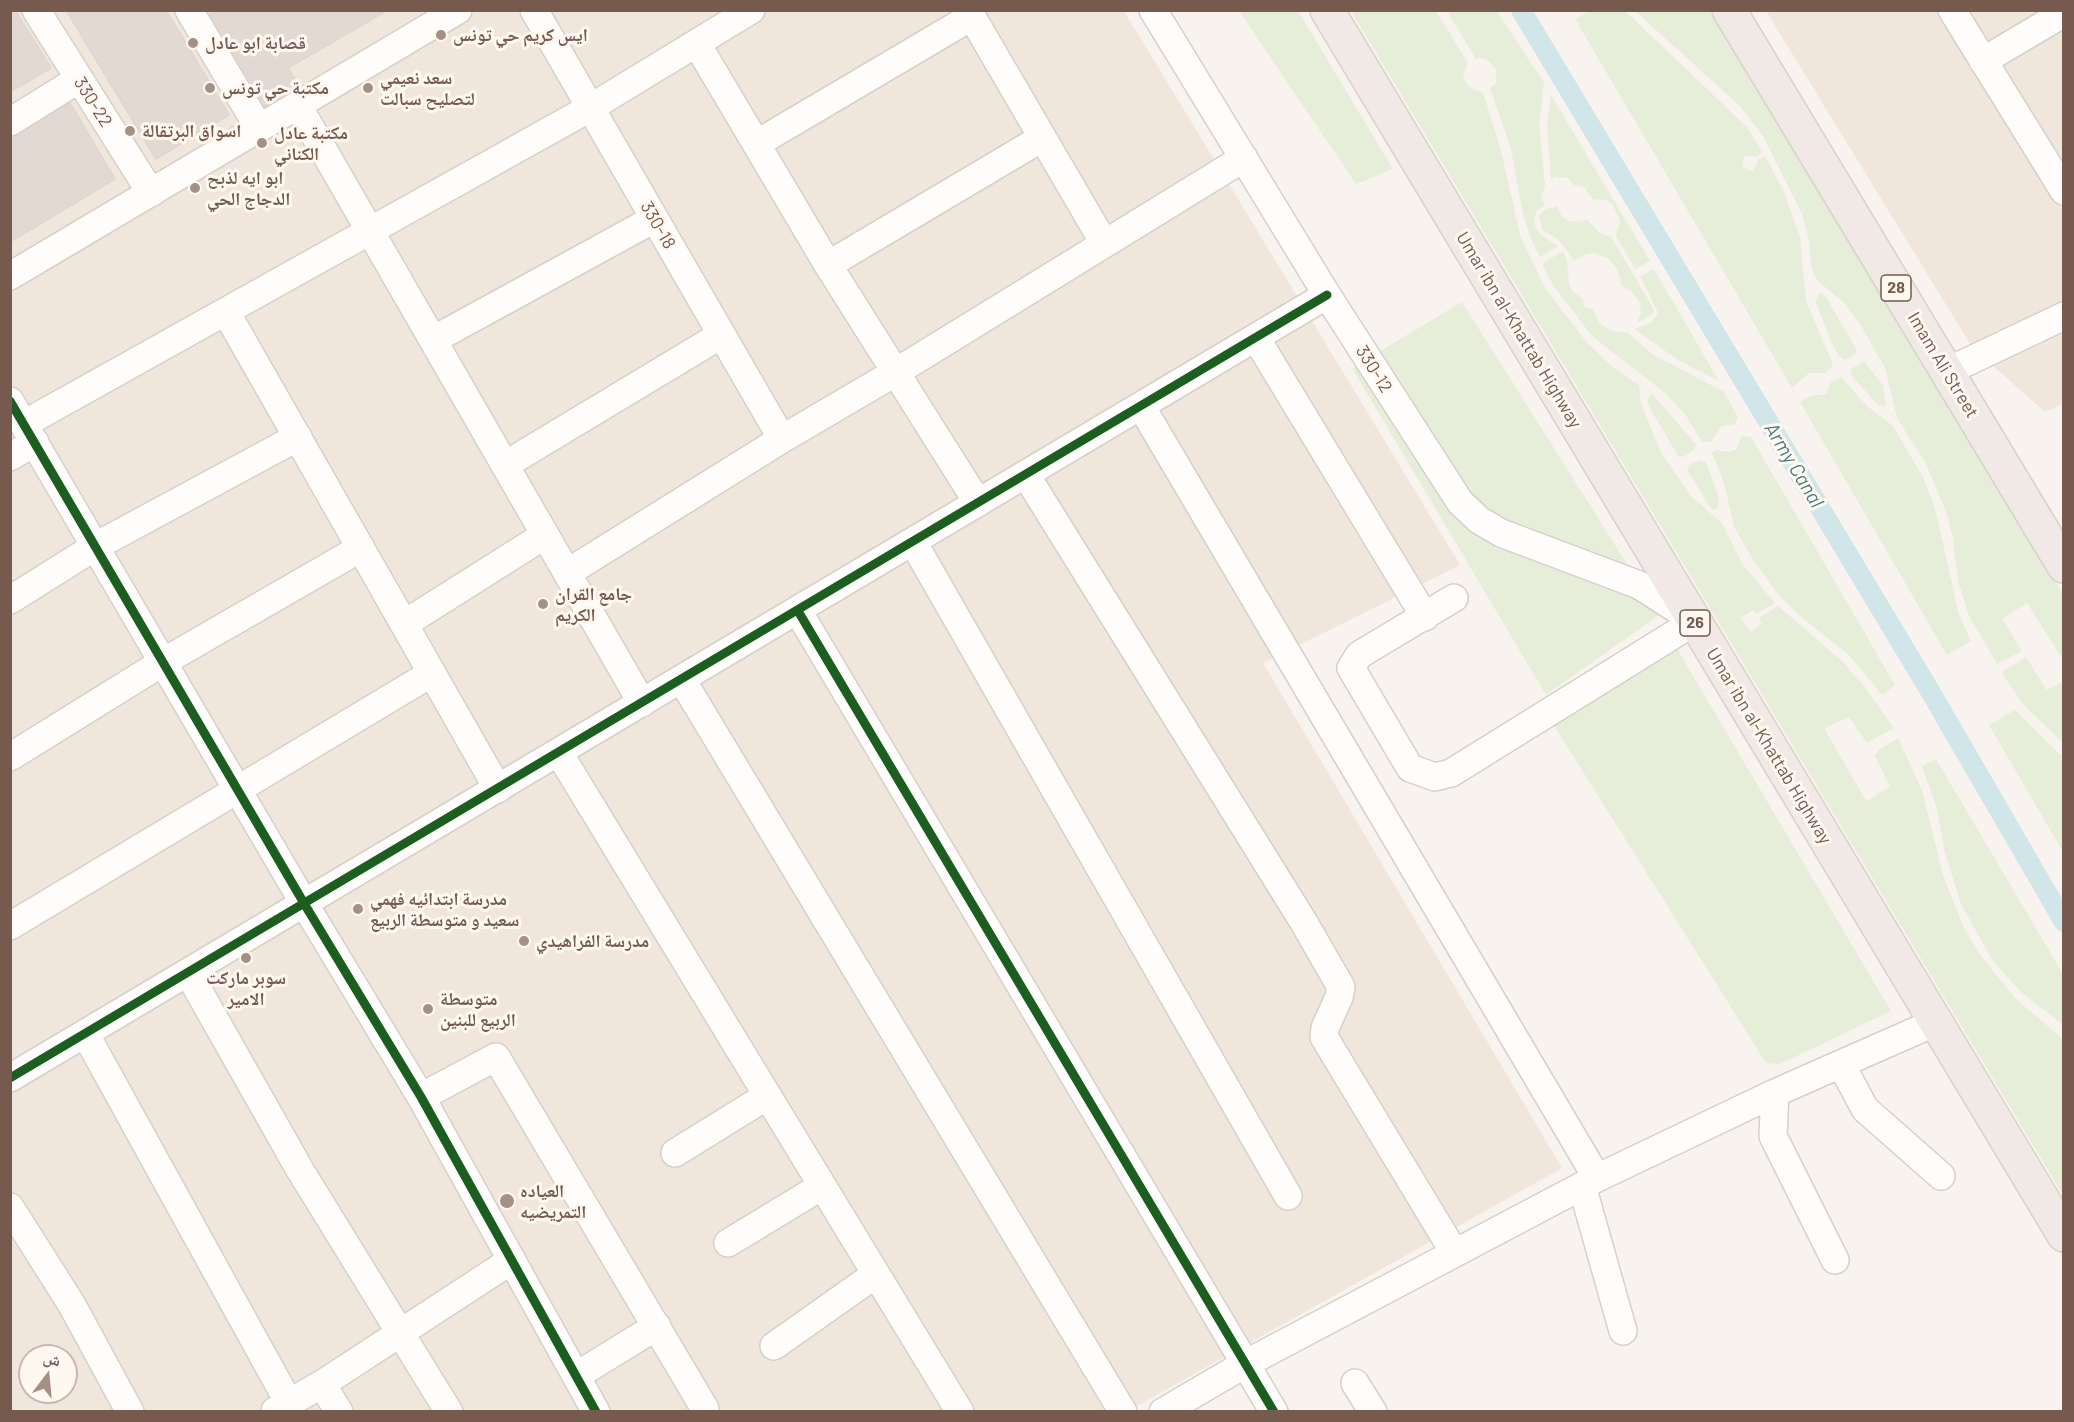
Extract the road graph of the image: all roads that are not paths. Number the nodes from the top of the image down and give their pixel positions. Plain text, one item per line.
1 (36, 10) edge
2 (189, 10) edge
3 (458, 10) edge
4 (534, 10) edge
5 (751, 10) edge
6 (1153, 10) edge
7 (1328, 10) edge
8 (1729, 10) edge
9 (1952, 10) edge
10 (2064, 13) edge
11 (970, 14) edge
12 (698, 44) junction
13 (1983, 61) junction
14 (79, 79) junction
15 (298, 106) junction
16 (590, 108) junction
17 (10, 122) edge
18 (260, 128) junction
19 (1042, 138) junction
20 (756, 144) junction
21 (1244, 158) junction
22 (2064, 190) edge
23 (151, 193) junction
24 (654, 219) junction
25 (370, 231) junction
26 (1104, 243) junction
27 (828, 265) junction
28 (10, 276) edge
29 (1327, 295) junction
30 (226, 312) junction
31 (2064, 316) edge
32 (721, 335) junction
33 (1256, 338) junction
34 (433, 340) junction
35 (896, 372) junction
36 (1946, 372) junction
37 (10, 400) edge
38 (1141, 406) junction
39 (29, 433) junction
40 (298, 437) junction
41 (782, 439) junction
42 (10, 457) edge
43 (505, 465) junction
44 (1026, 475) junction
45 (978, 503) junction
46 (545, 535) junction
47 (913, 542) junction
48 (96, 546) junction
49 (361, 548) junction
50 (2064, 566) edge
51 (567, 573) junction
52 (1454, 598) dead end
53 (10, 600) edge
54 (798, 611) junction
55 (1425, 617) junction
56 (1693, 620) junction
57 (404, 624) junction
58 (163, 662) junction
59 (432, 673) junction
60 (682, 680) junction
61 (642, 704) junction
62 (559, 753) junction
63 (10, 758) edge
64 (498, 789) junction
65 (237, 790) junction
66 (305, 905) junction
67 (10, 926) edge
68 (189, 974) junction
69 (1936, 1022) junction
70 (86, 1035) junction
71 (1841, 1064) junction
72 (10, 1078) edge
73 (1775, 1093) junction
74 (767, 1096) junction
75 (421, 1097) junction
76 (675, 1153) dead end
77 (1941, 1176) dead end
78 (1590, 1182) junction
79 (822, 1186) junction
80 (1288, 1196) dead end
81 (10, 1208) edge
82 (2064, 1235) edge
83 (728, 1243) dead end
84 (1454, 1252) junction
85 (512, 1260) junction
86 (1835, 1260) dead end
87 (876, 1274) junction
88 (657, 1326) junction
89 (1623, 1331) dead end
90 (399, 1332) junction
91 (774, 1346) dead end
92 (1245, 1364) junction
93 (576, 1376) junction
94 (1355, 1383) dead end
95 (322, 1384) junction
96 (281, 1407) edge
97 (708, 1411) edge
98 (130, 1412) edge
99 (339, 1412) edge
100 (448, 1412) edge
101 (596, 1412) edge
102 (960, 1412) edge
103 (1123, 1412) edge
104 (1162, 1412) edge
105 (1274, 1412) edge
106 (1373, 1412) edge

1 - 14 street, 330-22
2 - 18 street
3 - 15 street
4 - 16 street, 330-18
5 - 12 street
6 - 21 street, 330-12
7 - 56 highway, Umar ibn al-Khattab Highway / 26
8 - 36 highway, Imam Ali Street / 28
9 - 13 street
10 - 13 street
11 - 19 street
11 - 20 street
12 - 16 street
12 - 20 street
13 - 22 street
14 - 17 street
14 - 23 street, 330-22
15 - 18 street
15 - 25 street
16 - 24 street, 330-18
16 - 25 street
18 - 23 street
19 - 26 street
19 - 27 street
20 - 27 street
21 - 26 street
21 - 29 street, 330-12
23 - 28 street
24 - 32 street, 330-18
24 - 34 street
25 - 30 street
25 - 34 street
26 - 35 street
27 - 35 street
29 - 33 street
29 - 56 street, 330-12
30 - 39 street
30 - 40 street
31 - 36 street
32 - 41 street, 330-18
32 - 43 street
33 - 38 street
33 - 55 street
34 - 43 street
35 - 41 street
35 - 45 street
36 - 50 highway, Imam Ali Street / 28
37 - 39 street
38 - 44 street
38 - 78 street
39 - 42 street
39 - 48 street
40 - 48 street
40 - 49 street
41 - 51 street
43 - 46 street
44 - 45 street
44 - 84 street
45 - 47 street
46 - 51 street
46 - 57 street
47 - 54 street
47 - 80 street
48 - 53 street
48 - 58 street
49 - 57 street
49 - 58 street
51 - 61 street
52 - 55 street
54 - 60 street
54 - 92 street
55 - 56 street
56 - 69 highway, Umar ibn al-Khattab Highway / 26
57 - 59 street
58 - 63 street
58 - 65 street
59 - 64 street
59 - 65 street
60 - 61 street
60 - 103 street
61 - 62 street
62 - 64 street
62 - 74 street
64 - 66 street
65 - 66 street
65 - 67 street
66 - 68 street
66 - 75 street
68 - 70 street
68 - 90 street
69 - 71 street
69 - 82 highway, Umar ibn al-Khattab Highway / 26
70 - 72 street
70 - 96 street
71 - 73 street
71 - 77 street
73 - 78 street
73 - 86 street
74 - 76 street
74 - 79 street
75 - 85 street
75 - 88 street
78 - 84 street
78 - 89 street
79 - 83 street
79 - 87 street
81 - 98 street
84 - 92 street
85 - 90 street
85 - 93 street
87 - 91 street
87 - 102 street
88 - 93 street
88 - 97 street
90 - 95 street
90 - 100 street
92 - 104 street
92 - 105 street
93 - 101 street
94 - 106 street
95 - 96 street
95 - 99 street

